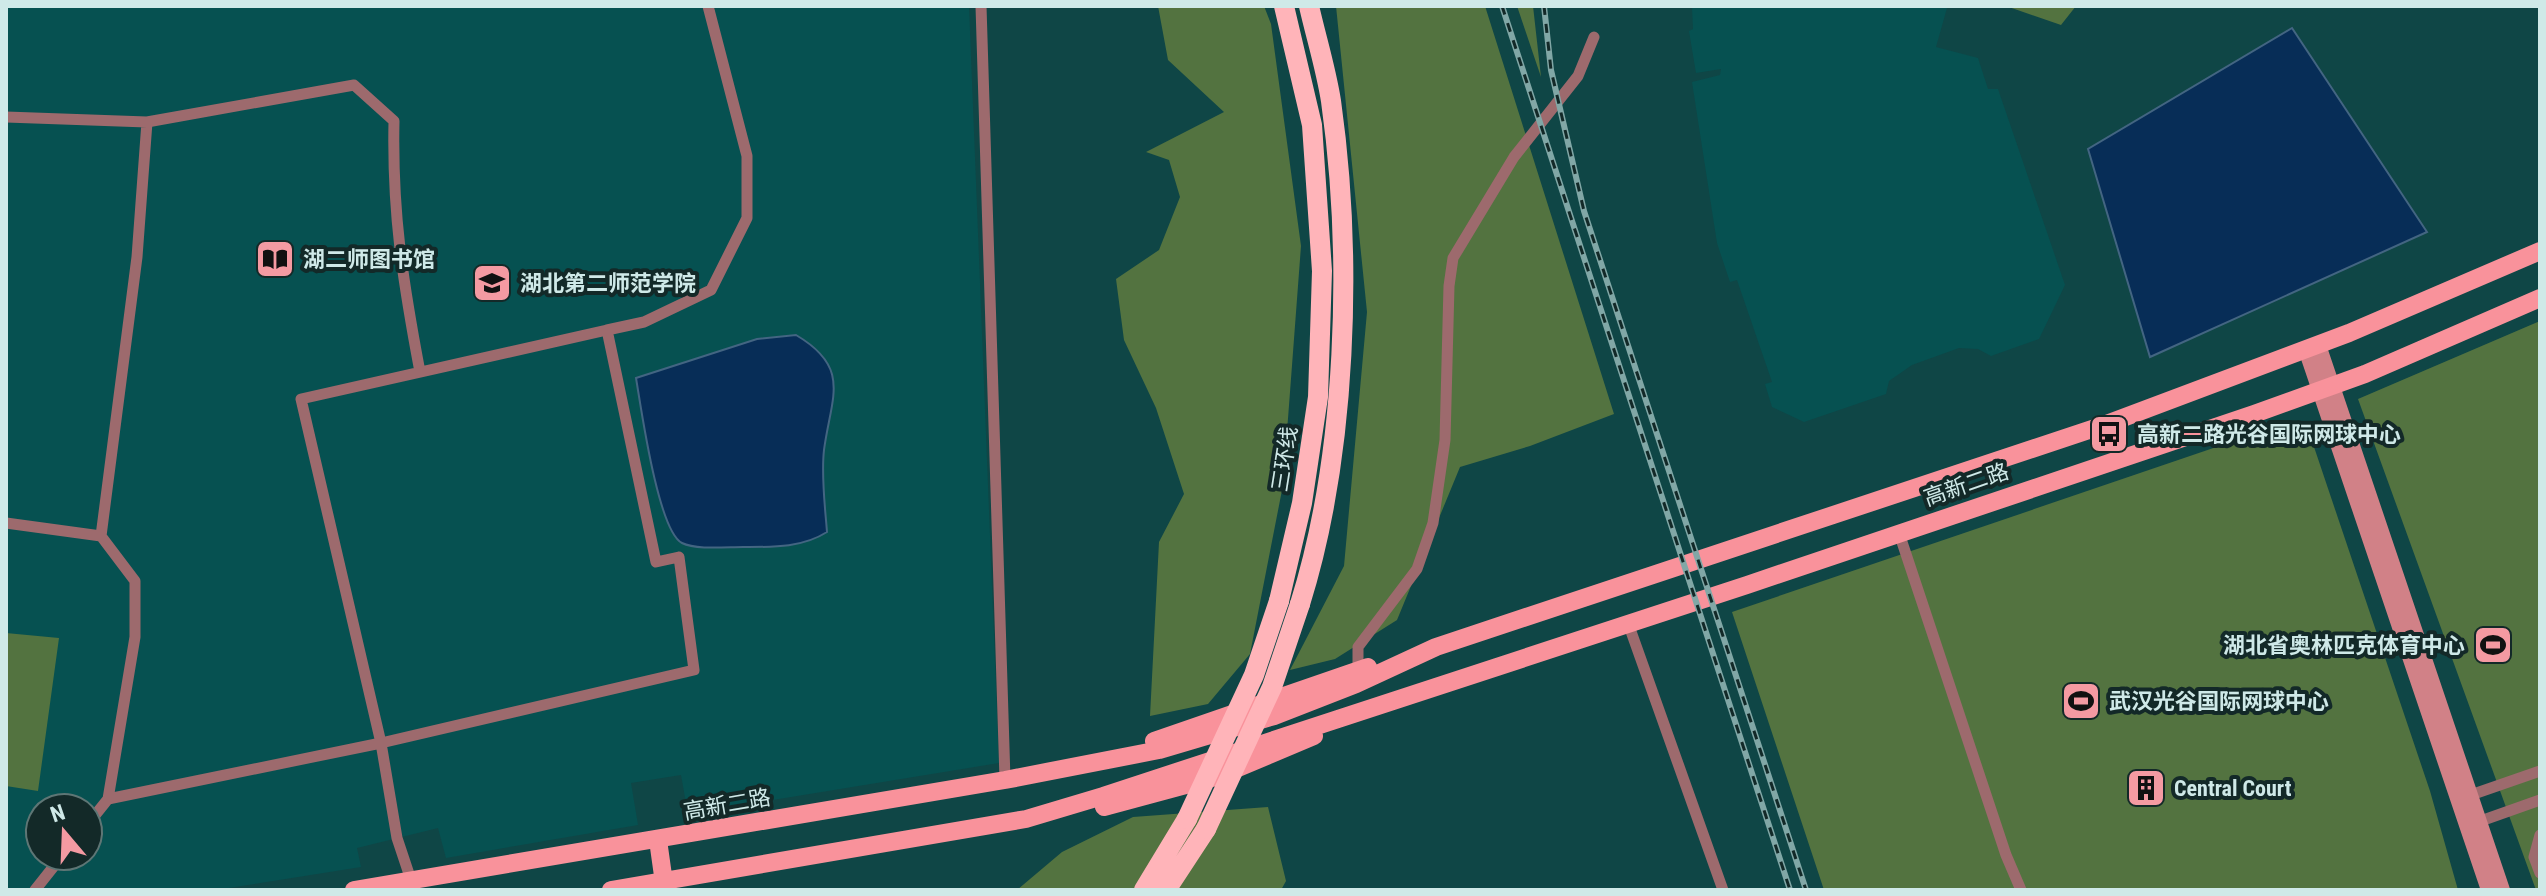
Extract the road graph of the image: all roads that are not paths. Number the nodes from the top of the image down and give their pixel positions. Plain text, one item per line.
1 (708, 6) edge
2 (981, 6) edge
3 (1284, 6) edge
4 (1309, 6) edge
5 (1594, 37) dead end
6 (6, 117) edge
7 (147, 122) junction
8 (2540, 251) edge
9 (2540, 298) edge
10 (607, 330) junction
11 (2312, 347) junction
12 (420, 372) junction
13 (2325, 388) junction
14 (6, 523) edge
15 (1899, 533) junction
16 (101, 536) junction
17 (1290, 602) junction
18 (1628, 623) junction
19 (1436, 647) junction
20 (1358, 671) junction
21 (381, 743) junction
22 (1108, 759) junction
23 (2538, 772) edge
24 (1005, 780) junction
25 (2540, 787) edge
26 (2464, 797) junction
27 (108, 799) junction
28 (2540, 800) edge
29 (104, 804) edge
30 (2473, 824) junction
31 (2540, 835) edge
32 (658, 840) junction
33 (2483, 853) junction
34 (49, 872) edge
35 (2540, 873) edge
36 (411, 880) junction
37 (665, 886) edge
38 (35, 890) edge
39 (354, 890) edge
40 (611, 890) edge
41 (1144, 890) edge
42 (1166, 890) edge
43 (1723, 890) edge
44 (2021, 890) edge
45 (2477, 890) edge
46 (2489, 890) edge
47 (2502, 890) edge
48 (2511, 890) edge

1 - 10 street
2 - 24 street
3 - 17 highway, 三环线
4 - 17 highway, 三环线
5 - 20 street
6 - 7 street
7 - 12 street
7 - 16 street
8 - 11 main road, 高新二路
9 - 13 main road, 高新二路
10 - 12 street
10 - 21 street
11 - 13 street
11 - 19 main road, 高新二路
12 - 21 street
13 - 15 main road, 高新二路
13 - 26 street
14 - 16 street
15 - 18 main road, 高新二路
15 - 44 street
16 - 27 street
17 - 41 highway, 三环线, bridge
17 - 42 highway, 三环线, bridge
18 - 37 main road, 高新二路
18 - 43 street
19 - 20 main road, 高新二路
19 - 22 main road, 高新二路
20 - 22 main road, 高新二路
21 - 27 street
21 - 36 street
22 - 24 main road, 高新二路
23 - 25 street
23 - 26 street
24 - 32 main road, 高新二路
26 - 30 street
27 - 29 street
28 - 30 street
30 - 33 street
31 - 35 street
32 - 36 main road, 高新二路
32 - 37 main road
33 - 45 street
33 - 46 street
33 - 47 street
33 - 48 street
34 - 38 street
36 - 39 main road, 高新二路
37 - 40 main road, 高新二路

